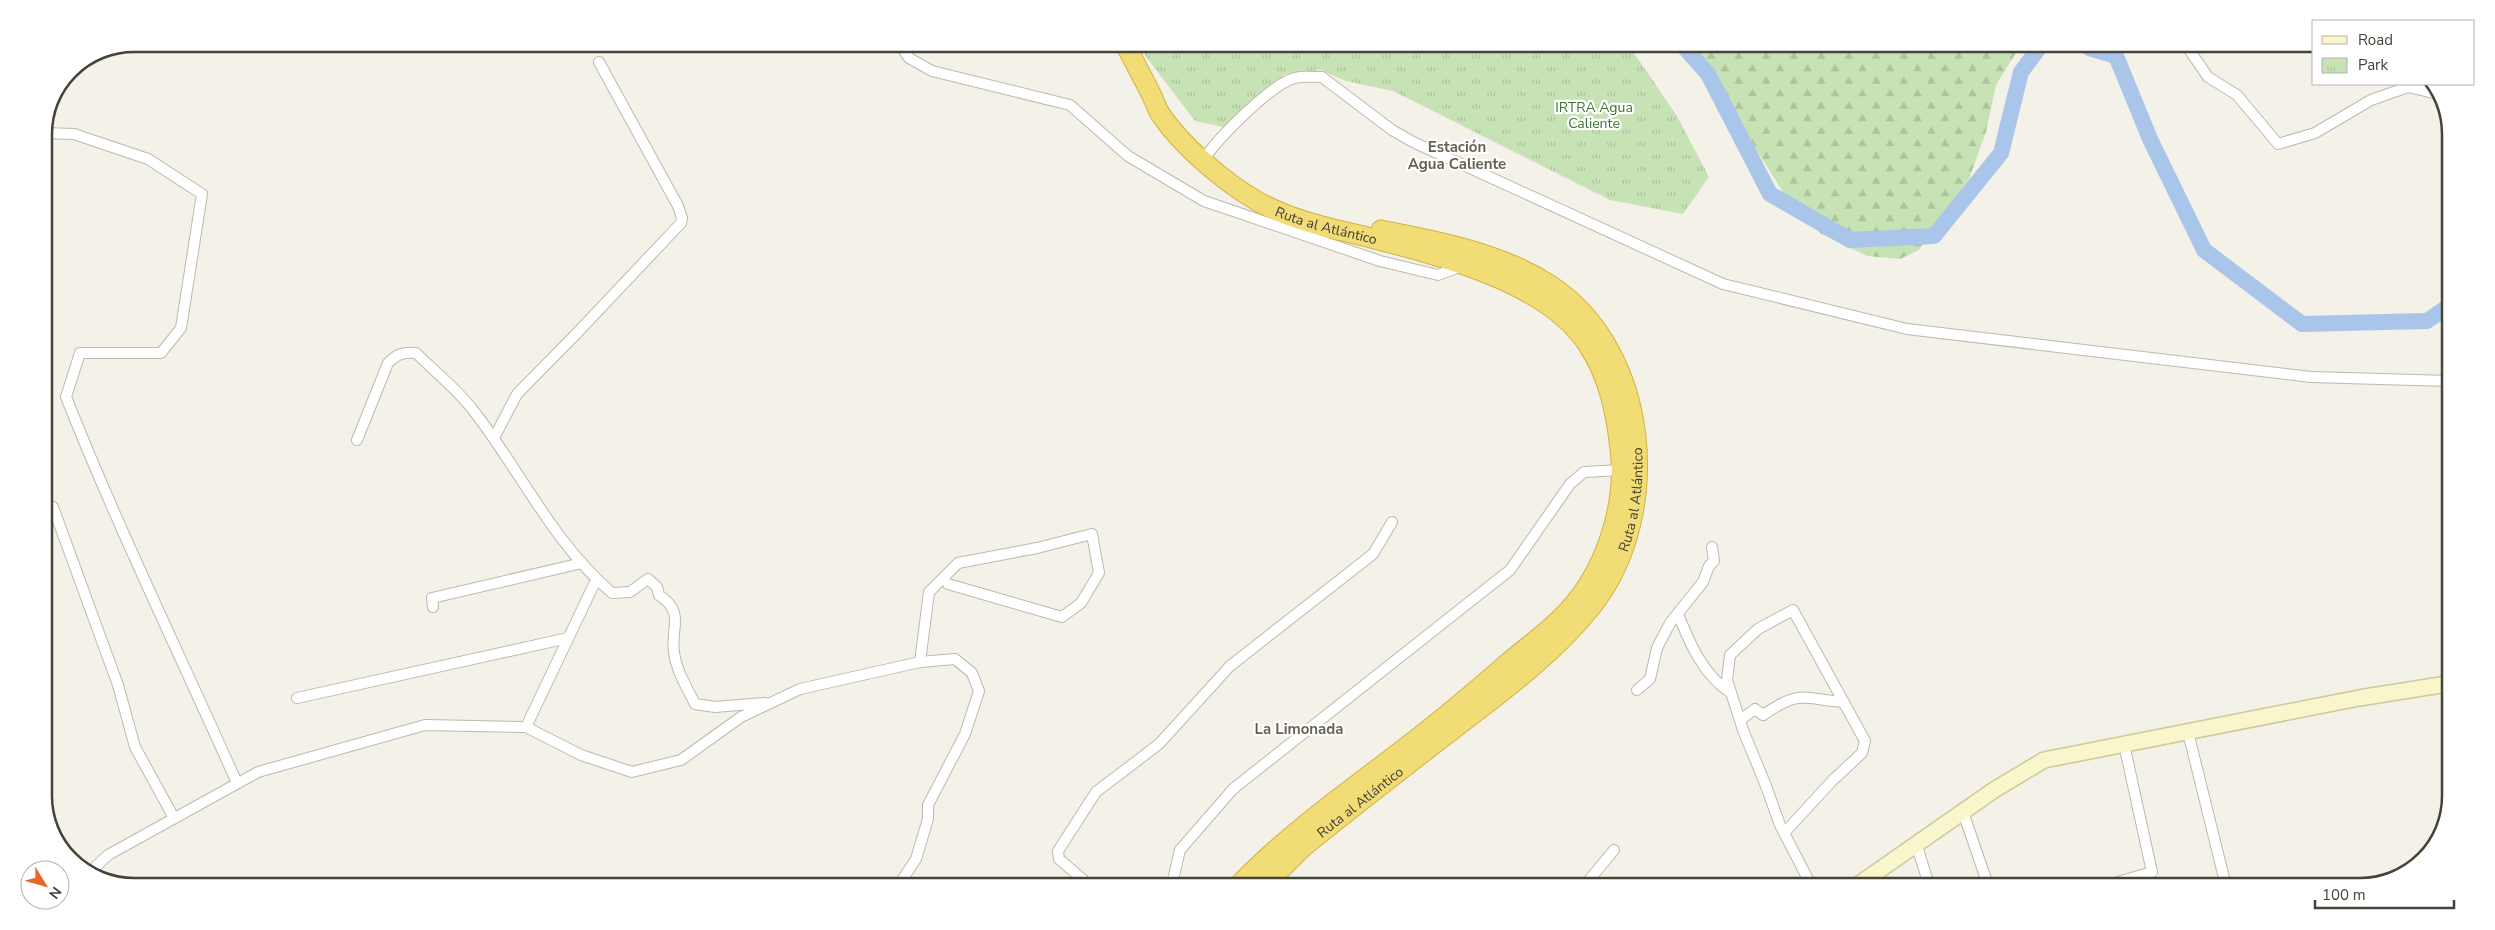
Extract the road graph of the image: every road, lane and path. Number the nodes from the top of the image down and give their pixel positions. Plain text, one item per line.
1 (905, 52) edge
2 (2191, 52) edge
3 (1130, 53) edge
4 (599, 62) dead end
5 (2430, 92) edge
6 (52, 133) edge
7 (1206, 157) junction
8 (1463, 266) junction
9 (2442, 381) edge
10 (494, 438) junction
11 (357, 440) dead end
12 (1621, 470) junction
13 (53, 507) dead end
14 (1392, 522) dead end
15 (1712, 547) dead end
16 (582, 563) junction
17 (596, 580) junction
18 (948, 584) dead end
19 (433, 607) dead end
20 (1678, 614) junction
21 (568, 638) junction
22 (920, 662) junction
23 (2442, 685) edge
24 (1637, 690) dead end
25 (1731, 693) junction
26 (297, 698) dead end
27 (1844, 702) junction
28 (771, 703) junction
29 (1740, 720) junction
30 (526, 727) junction
31 (2188, 732) junction
32 (2124, 744) junction
33 (237, 784) junction
34 (1963, 812) junction
35 (174, 818) junction
36 (1784, 833) junction
37 (1917, 846) junction
38 (1614, 850) dead end
39 (95, 867) edge
40 (903, 878) edge
41 (1081, 878) edge
42 (1173, 878) edge
43 (1247, 878) edge
44 (1272, 878) edge
45 (1592, 878) edge
46 (1807, 878) edge
47 (1877, 878) edge
48 (1927, 878) edge
49 (1985, 878) edge
50 (2131, 878) edge
51 (2224, 878) edge

1 - 8 street
2 - 5 street
3 - 7 highway, Ruta al Atlántico
4 - 10 street
6 - 33 street
7 - 8 highway, Ruta al Atlántico
7 - 9 street
7 - 44 highway, Ruta al Atlántico
8 - 12 highway, Ruta al Atlántico
10 - 11 street
10 - 16 street
12 - 42 street
12 - 43 highway, Ruta al Atlántico
13 - 35 street
14 - 41 street
15 - 20 street
16 - 17 street
16 - 19 street
17 - 21 street
17 - 28 street
18 - 22 street
20 - 24 street
20 - 25 street
21 - 26 street
21 - 30 street
22 - 28 street
22 - 40 street
23 - 31 street
25 - 27 street
25 - 29 street
27 - 29 street
27 - 36 street
28 - 30 street
29 - 36 street
30 - 33 street
31 - 32 street
31 - 51 street
32 - 34 street
32 - 50 street
33 - 35 street
34 - 37 street
34 - 49 street
35 - 39 street
36 - 46 street
37 - 47 street
37 - 48 street
38 - 45 street

